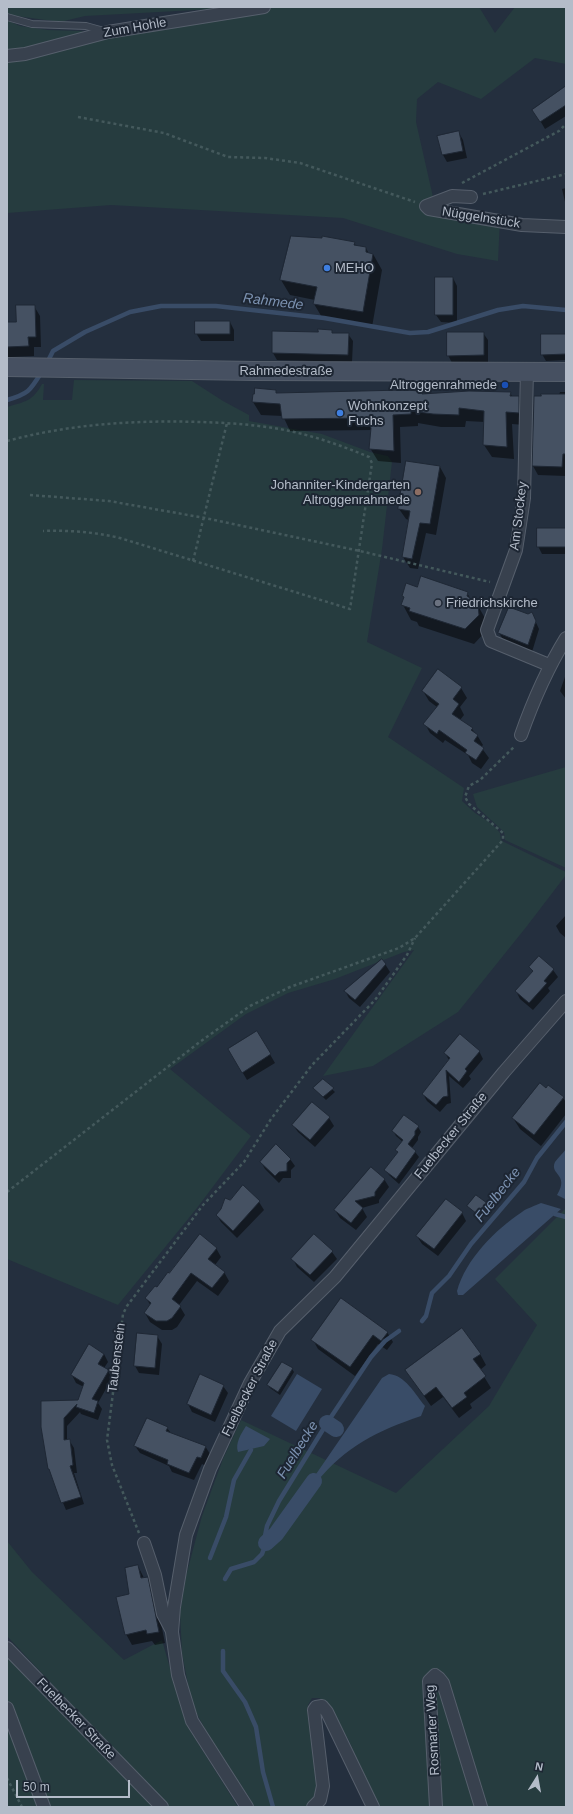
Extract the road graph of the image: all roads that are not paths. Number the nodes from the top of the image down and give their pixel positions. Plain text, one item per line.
1 (264, 7) edge
2 (227, 9) edge
3 (7, 17) edge
4 (108, 32) junction
5 (7, 56) edge
6 (471, 197) road end
7 (566, 227) edge
8 (7, 367) edge
9 (527, 371) junction
10 (566, 372) edge
11 (566, 638) edge
12 (549, 665) junction
13 (521, 735) road end
14 (566, 1001) edge
15 (144, 1543) road end
16 (172, 1632) junction
17 (7, 1648) edge
18 (7, 1708) edge
19 (44, 1807) edge
20 (162, 1807) edge
21 (247, 1807) edge
22 (314, 1807) edge
23 (373, 1807) edge
24 (436, 1807) edge
25 (481, 1807) edge

1 - 2 street, Zum Hohle
2 - 4 street, Zum Hohle
3 - 4 lane
4 - 5 street, Zum Hohle
6 - 7 street, Nüggelnstück
8 - 9 main road, Rahmedestraße
9 - 10 main road, Rahmedestraße
9 - 12 street, Am Stockey
11 - 12 street
12 - 13 street
14 - 16 street, Fuelbecker Straße
15 - 16 street
16 - 21 street, Fuelbecker Straße
17 - 20 street, Fuelbecker Straße
18 - 19 street
22 - 23 street
24 - 25 street, Rosmarter Weg

